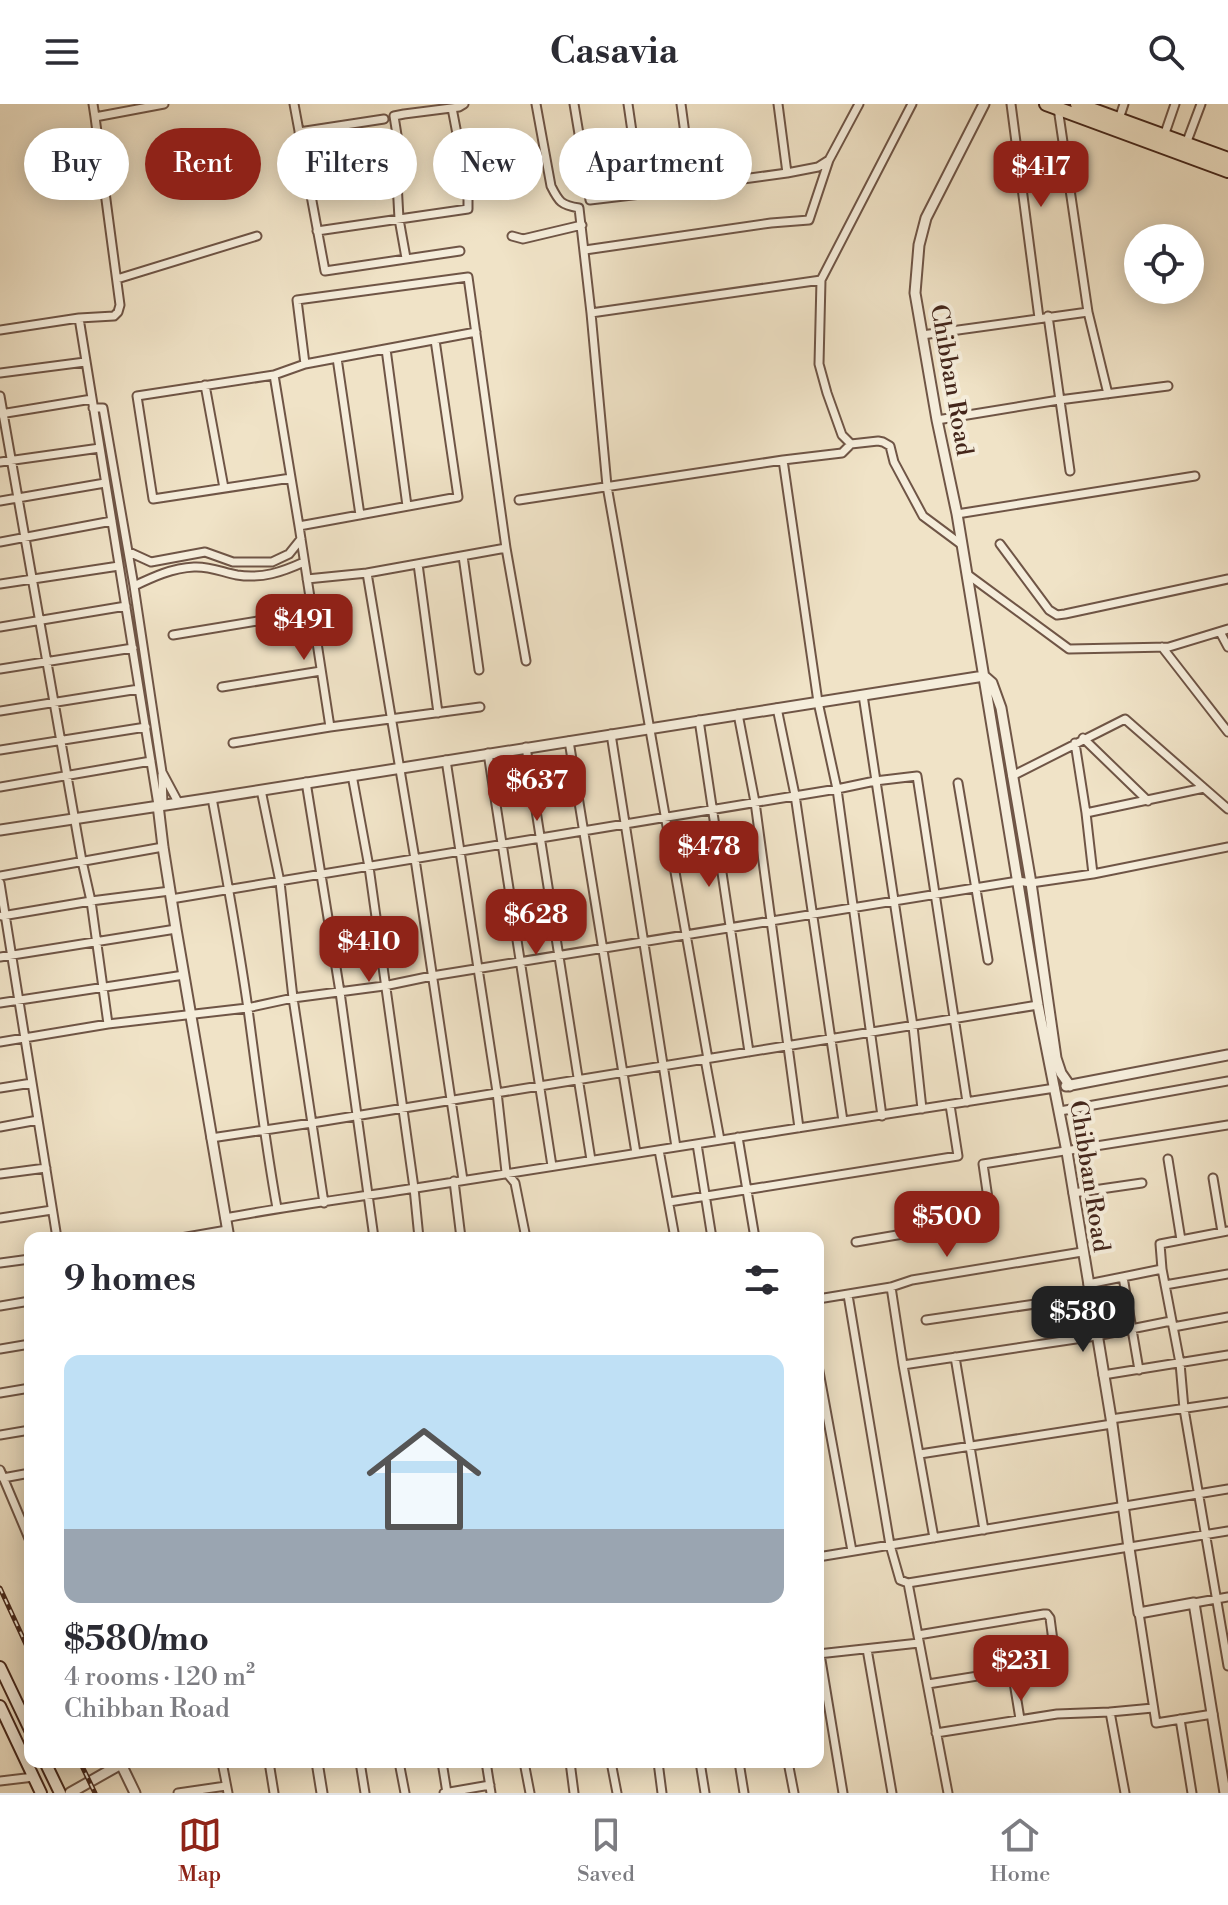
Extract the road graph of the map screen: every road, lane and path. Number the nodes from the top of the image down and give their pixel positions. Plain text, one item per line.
1 (93, 104) edge
2 (164, 104) edge
3 (294, 104) edge
4 (464, 104) edge
5 (536, 104) edge
6 (574, 104) edge
7 (628, 104) edge
8 (681, 104) edge
9 (778, 104) edge
10 (859, 104) edge
11 (912, 104) edge
12 (984, 104) edge
13 (1011, 104) edge
14 (1077, 104) edge
15 (1124, 104) edge
16 (1175, 104) edge
17 (1201, 104) edge
18 (1052, 106) edge
19 (1093, 107) edge
20 (452, 108) junction
21 (95, 117) junction
22 (384, 119) dead end
23 (1119, 119) junction
24 (298, 128) edge
25 (325, 128) edge
26 (578, 128) edge
27 (631, 128) edge
28 (684, 128) edge
29 (1164, 136) junction
30 (1186, 144) junction
31 (1228, 159) edge
32 (829, 160) junction
33 (1228, 171) edge
34 (787, 173) junction
35 (752, 178) edge
36 (311, 200) edge
37 (590, 200) edge
38 (579, 208) junction
39 (399, 219) junction
40 (582, 225) junction
41 (317, 231) junction
42 (257, 236) dead end
43 (512, 236) dead end
44 (585, 250) junction
45 (460, 251) dead end
46 (406, 258) junction
47 (117, 279) junction
48 (821, 280) junction
49 (1088, 312) junction
50 (591, 313) junction
51 (1044, 317) junction
52 (79, 318) junction
53 (0, 330) edge
54 (476, 332) junction
55 (922, 335) junction
56 (435, 340) junction
57 (386, 349) junction
58 (337, 358) junction
59 (85, 362) junction
60 (305, 364) junction
61 (0, 373) edge
62 (274, 375) junction
63 (205, 385) junction
64 (1168, 386) dead end
65 (1108, 394) junction
66 (0, 396) edge
67 (92, 399) junction
68 (1059, 400) junction
69 (93, 408) junction
70 (2, 414) edge
71 (937, 420) junction
72 (851, 444) junction
73 (100, 448) junction
74 (12, 460) junction
75 (783, 460) junction
76 (0, 462) edge
77 (1070, 471) dead end
78 (1195, 476) dead end
79 (291, 478) junction
80 (105, 483) junction
81 (607, 486) junction
82 (224, 488) junction
83 (18, 498) junction
84 (519, 500) dead end
85 (0, 501) edge
86 (407, 506) junction
87 (957, 514) junction
88 (360, 515) junction
89 (112, 521) junction
90 (299, 526) junction
91 (26, 537) junction
92 (301, 539) junction
93 (0, 542) edge
94 (1000, 544) dead end
95 (962, 545) junction
96 (506, 548) junction
97 (129, 552) junction
98 (463, 556) junction
99 (304, 562) junction
100 (418, 564) junction
101 (119, 566) junction
102 (367, 573) junction
103 (967, 574) junction
104 (33, 579) junction
105 (307, 579) junction
106 (1228, 579) edge
107 (0, 584) edge
108 (134, 586) junction
109 (126, 606) junction
110 (312, 612) junction
111 (40, 620) junction
112 (0, 627) edge
113 (1224, 630) edge
114 (173, 635) dead end
115 (1162, 647) junction
116 (1228, 647) edge
117 (133, 648) junction
118 (526, 661) dead end
119 (48, 662) junction
120 (0, 669) edge
121 (479, 670) dead end
122 (321, 671) junction
123 (984, 676) junction
124 (222, 687) dead end
125 (139, 689) junction
126 (863, 695) junction
127 (55, 702) junction
128 (818, 702) junction
129 (480, 707) dead end
130 (777, 708) junction
131 (0, 711) edge
132 (438, 713) junction
133 (738, 714) junction
134 (392, 719) junction
135 (699, 720) junction
136 (146, 727) junction
137 (330, 727) junction
138 (650, 728) junction
139 (1228, 732) edge
140 (611, 734) junction
141 (62, 740) junction
142 (1079, 740) junction
143 (569, 741) junction
144 (233, 743) dead end
145 (526, 747) junction
146 (0, 750) edge
147 (488, 753) junction
148 (446, 760) junction
149 (151, 761) junction
150 (400, 767) junction
151 (162, 772) junction
152 (68, 775) junction
153 (352, 775) junction
154 (1012, 776) junction
155 (875, 781) junction
156 (306, 782) junction
157 (958, 783) dead end
158 (0, 787) edge
159 (1204, 788) junction
160 (837, 789) junction
161 (261, 790) junction
162 (795, 795) junction
163 (212, 798) junction
164 (1148, 801) junction
165 (178, 802) junction
166 (755, 802) junction
167 (161, 805) junction
168 (713, 809) junction
169 (1228, 809) edge
170 (1086, 813) junction
171 (667, 817) junction
172 (75, 818) junction
173 (626, 824) junction
174 (0, 830) edge
175 (584, 831) junction
176 (541, 838) junction
177 (503, 844) junction
178 (163, 847) junction
179 (1228, 847) edge
180 (461, 851) junction
181 (415, 859) junction
182 (82, 861) junction
183 (369, 867) junction
184 (1093, 874) junction
185 (322, 875) junction
186 (0, 876) edge
187 (1018, 881) junction
188 (280, 882) junction
189 (0, 883) edge
190 (1031, 883) junction
191 (976, 888) junction
192 (229, 890) junction
193 (170, 895) junction
194 (934, 895) junction
195 (91, 901) junction
196 (893, 902) junction
197 (854, 908) junction
198 (812, 915) junction
199 (2, 916) edge
200 (771, 921) junction
201 (730, 928) junction
202 (176, 929) junction
203 (687, 935) junction
204 (97, 942) junction
205 (644, 942) junction
206 (603, 948) junction
207 (11, 955) junction
208 (559, 956) junction
209 (0, 957) edge
210 (988, 960) dead end
211 (521, 962) junction
212 (478, 969) junction
213 (184, 975) junction
214 (432, 976) junction
215 (384, 986) junction
216 (102, 987) junction
217 (340, 992) junction
218 (293, 998) junction
219 (19, 1000) junction
220 (0, 1003) edge
221 (1038, 1005) junction
222 (247, 1008) junction
223 (191, 1015) junction
224 (953, 1019) junction
225 (108, 1024) junction
226 (913, 1026) junction
227 (872, 1033) junction
228 (25, 1038) junction
229 (831, 1039) junction
230 (0, 1042) edge
231 (788, 1046) junction
232 (749, 1052) junction
233 (1228, 1055) edge
234 (706, 1059) junction
235 (663, 1066) junction
236 (623, 1072) junction
237 (578, 1079) junction
238 (1228, 1081) edge
239 (32, 1083) junction
240 (540, 1085) junction
241 (1070, 1086) junction
242 (0, 1088) edge
243 (1055, 1088) junction
244 (497, 1092) junction
245 (451, 1100) junction
246 (967, 1102) junction
247 (950, 1105) junction
248 (402, 1107) junction
249 (922, 1109) junction
250 (1060, 1111) junction
251 (356, 1115) junction
252 (882, 1116) junction
253 (38, 1120) junction
254 (843, 1121) junction
255 (312, 1123) junction
256 (1228, 1125) edge
257 (0, 1127) edge
258 (799, 1128) junction
259 (263, 1130) junction
260 (738, 1137) junction
261 (211, 1138) junction
262 (720, 1140) junction
263 (697, 1144) junction
264 (676, 1147) junction
265 (659, 1150) junction
266 (1067, 1152) junction
267 (636, 1153) junction
268 (1168, 1159) dead end
269 (591, 1160) junction
270 (552, 1166) junction
271 (46, 1168) junction
272 (506, 1172) junction
273 (0, 1174) edge
274 (1213, 1178) dead end
275 (459, 1180) junction
276 (1142, 1183) dead end
277 (414, 1188) junction
278 (747, 1189) junction
279 (1073, 1193) junction
280 (368, 1195) junction
281 (706, 1196) junction
282 (669, 1202) junction
283 (324, 1203) junction
284 (277, 1208) junction
285 (52, 1210) junction
286 (0, 1218) edge
287 (225, 1218) junction
288 (1225, 1231) edge
289 (56, 1232) edge
290 (228, 1232) edge
291 (373, 1232) edge
292 (418, 1232) edge
293 (461, 1232) edge
294 (525, 1232) edge
295 (674, 1232) edge
296 (711, 1232) edge
297 (754, 1232) edge
298 (1181, 1240) junction
299 (856, 1242) dead end
300 (1082, 1252) junction
301 (24, 1260) edge
302 (0, 1263) edge
303 (1162, 1269) junction
304 (1228, 1274) edge
305 (1123, 1277) junction
306 (1088, 1284) junction
307 (1165, 1285) junction
308 (891, 1287) junction
309 (848, 1295) junction
310 (1090, 1296) junction
311 (824, 1298) edge
312 (24, 1302) edge
313 (0, 1306) edge
314 (1228, 1317) edge
315 (926, 1320) dead end
316 (1172, 1324) junction
317 (1132, 1329) junction
318 (1096, 1336) junction
319 (24, 1345) edge
320 (0, 1349) edge
321 (1228, 1355) edge
322 (955, 1357) junction
323 (1180, 1363) junction
324 (903, 1365) junction
325 (1139, 1370) junction
326 (1103, 1375) junction
327 (24, 1389) edge
328 (0, 1393) edge
329 (824, 1399) edge
330 (1228, 1402) edge
331 (1184, 1409) junction
332 (1112, 1422) junction
333 (24, 1431) edge
334 (0, 1435) edge
335 (970, 1446) junction
336 (920, 1454) junction
337 (24, 1473) edge
338 (1, 1474) edge
339 (1228, 1489) edge
340 (1198, 1493) junction
341 (1123, 1506) junction
342 (24, 1516) edge
343 (18, 1517) junction
344 (24, 1529) edge
345 (984, 1530) junction
346 (1228, 1531) edge
347 (1205, 1534) junction
348 (934, 1538) junction
349 (890, 1545) junction
350 (1129, 1548) junction
351 (852, 1551) junction
352 (824, 1556) edge
353 (908, 1583) junction
354 (1228, 1597) edge
355 (1218, 1599) junction
356 (1194, 1603) junction
357 (1139, 1613) junction
358 (919, 1639) junction
359 (867, 1649) junction
360 (824, 1653) edge
361 (1228, 1666) edge
362 (0, 1667) edge
363 (1012, 1670) junction
364 (824, 1683) edge
365 (928, 1684) junction
366 (0, 1706) edge
367 (1153, 1708) junction
368 (1110, 1712) junction
369 (1213, 1714) junction
370 (24, 1717) edge
371 (1020, 1719) junction
372 (1180, 1719) junction
373 (936, 1733) junction
374 (24, 1756) edge
375 (30, 1768) edge
376 (48, 1768) edge
377 (113, 1768) edge
378 (124, 1768) edge
379 (223, 1768) edge
380 (270, 1768) edge
381 (318, 1768) edge
382 (361, 1768) edge
383 (400, 1768) edge
384 (443, 1768) edge
385 (487, 1768) edge
386 (525, 1768) edge
387 (571, 1768) edge
388 (612, 1768) edge
389 (659, 1768) edge
390 (701, 1768) edge
391 (740, 1768) edge
392 (789, 1768) edge
393 (34, 1777) junction
394 (0, 1781) edge
395 (227, 1789) edge
396 (491, 1789) edge
397 (41, 1793) edge
398 (60, 1793) edge
399 (70, 1793) edge
400 (135, 1793) edge
401 (178, 1793) edge
402 (274, 1793) edge
403 (322, 1793) edge
404 (365, 1793) edge
405 (405, 1793) edge
406 (446, 1793) edge
407 (530, 1793) edge
408 (574, 1793) edge
409 (617, 1793) edge
410 (662, 1793) edge
411 (705, 1793) edge
412 (744, 1793) edge
413 (794, 1793) edge
414 (843, 1793) edge
415 (892, 1793) edge
416 (948, 1793) edge
417 (1125, 1793) edge
418 (1192, 1793) edge
419 (1225, 1793) edge

1 - 21 street
2 - 21 street
3 - 24 street
4 - 20 street
5 - 38 street
6 - 26 street
7 - 27 street
8 - 28 street
9 - 34 street
10 - 32 street
11 - 48 street
12 - 55 street, Chibban Road
13 - 51 street
14 - 19 main road
15 - 23 street
16 - 29 street
17 - 30 street
18 - 33 main road
18 - 49 street
19 - 23 main road
20 - 39 street
20 - 39 street
21 - 47 street
22 - 25 street
23 - 29 main road
29 - 30 main road
30 - 31 main road
32 - 34 street
32 - 44 street
34 - 35 street
36 - 41 street
37 - 38 street
38 - 40 street
39 - 41 street
39 - 46 street
40 - 43 street
40 - 44 street
41 - 46 street
42 - 47 street
44 - 50 street
45 - 46 street
47 - 52 street
48 - 50 street
48 - 72 street
49 - 51 street
49 - 65 street
50 - 81 street
51 - 55 street
51 - 68 street
52 - 53 street
52 - 59 street
54 - 56 street
54 - 60 street
54 - 96 street
55 - 71 street, Chibban Road
56 - 57 street
56 - 86 street
57 - 58 street
57 - 86 street
58 - 60 street
58 - 88 street
59 - 61 street
59 - 67 street
60 - 62 street
62 - 63 street
62 - 79 street
63 - 82 street
63 - 82 street
64 - 65 street
65 - 68 street
66 - 70 street
67 - 69 street
67 - 70 street
68 - 71 street
68 - 77 street
69 - 73 street
69 - 97 street
70 - 74 street
71 - 87 street, Chibban Road
72 - 75 street
72 - 95 street
73 - 74 street
73 - 80 street
74 - 76 street
74 - 83 street
75 - 81 street
75 - 128 street
78 - 87 street
79 - 82 street
79 - 90 street
80 - 83 street
80 - 89 street
81 - 84 street
81 - 138 street
83 - 85 street
83 - 91 street
86 - 88 street
87 - 95 street, Chibban Road
88 - 90 street
89 - 91 street
89 - 101 street
90 - 92 street
91 - 93 street
91 - 104 street
92 - 97 street
92 - 99 street
94 - 106 street
95 - 103 street, Chibban Road
96 - 98 street
96 - 118 street
97 - 108 street
98 - 100 street
98 - 121 street
99 - 105 street
99 - 108 street
100 - 102 street
100 - 132 street
101 - 104 street
101 - 109 street
102 - 105 street
102 - 134 street
103 - 115 street
103 - 123 street, Chibban Road
104 - 107 street
104 - 111 street
105 - 110 street
108 - 151 street
109 - 111 street
109 - 117 street
110 - 114 street
110 - 122 street
111 - 112 street
111 - 119 street
113 - 115 street
113 - 116 street
115 - 139 street
117 - 119 street
117 - 125 street
119 - 120 street
119 - 127 street
122 - 124 street
122 - 137 street
123 - 126 street
123 - 154 street, Chibban Road
123 - 187 street, Chibban Road
125 - 127 street
125 - 136 street
126 - 128 street
126 - 155 street
127 - 131 street
127 - 141 street
128 - 130 street
128 - 160 street
129 - 132 street
130 - 133 street
130 - 162 street
132 - 134 street
133 - 135 street
133 - 166 street
134 - 137 street
134 - 150 street
135 - 138 street
135 - 168 street
136 - 141 street
136 - 149 street
137 - 144 street
138 - 140 street
138 - 171 street
140 - 143 street
140 - 173 street
141 - 146 street
141 - 152 street
142 - 154 street
142 - 159 street
142 - 164 street
142 - 170 street
143 - 145 street
143 - 175 street
145 - 147 street
145 - 176 street
147 - 148 street
147 - 177 street
148 - 150 street
148 - 180 street
149 - 152 street
149 - 167 street
150 - 153 street
150 - 181 street
151 - 165 street
151 - 167 street
152 - 158 street
152 - 172 street
153 - 156 street
153 - 183 street
154 - 190 street, Chibban Road
155 - 160 street
155 - 194 street
155 - 196 street
156 - 161 street
156 - 185 street
157 - 191 street
159 - 164 street
159 - 169 street
160 - 162 street
160 - 197 street
161 - 163 street
161 - 188 street
162 - 166 street
162 - 198 street
163 - 165 street
163 - 192 street
164 - 170 street
165 - 167 street
166 - 168 street
166 - 200 street
167 - 172 street
167 - 178 street
168 - 171 street
168 - 201 street
170 - 184 street
171 - 173 street
171 - 203 street
172 - 174 street
172 - 182 street
173 - 175 street
173 - 205 street
175 - 176 street
175 - 206 street
176 - 177 street
176 - 208 street
177 - 180 street
177 - 211 street
178 - 182 street
178 - 193 street
179 - 184 street
180 - 181 street
180 - 212 street
181 - 183 street
181 - 214 street
182 - 186 street
182 - 195 street
183 - 185 street
183 - 215 street
184 - 190 street
185 - 188 street
185 - 217 street
187 - 190 street
187 - 191 street
187 - 221 street, Chibban Road
188 - 192 street
188 - 218 street
189 - 199 street
190 - 241 street, Chibban Road
191 - 194 street
191 - 210 street
192 - 193 street
192 - 222 street
193 - 195 street
193 - 202 street
194 - 196 street
194 - 224 street
195 - 199 street
195 - 204 street
196 - 197 street
196 - 226 street
197 - 198 street
197 - 227 street
198 - 200 street
198 - 229 street
199 - 207 street
200 - 201 street
200 - 231 street
201 - 203 street
201 - 232 street
202 - 204 street
202 - 213 street
203 - 205 street
203 - 234 street
204 - 207 street
204 - 216 street
205 - 206 street
205 - 235 street
206 - 208 street
206 - 236 street
207 - 209 street
207 - 219 street
208 - 211 street
208 - 237 street
211 - 212 street
211 - 240 street
212 - 214 street
212 - 244 street
213 - 216 street
213 - 223 street
214 - 215 street
214 - 245 street
215 - 217 street
215 - 248 street
216 - 219 street
216 - 225 street
217 - 218 street
217 - 251 street
218 - 222 street
218 - 255 street
219 - 220 street
219 - 228 street
221 - 224 street
221 - 243 street, Chibban Road
222 - 223 street
222 - 259 street
223 - 225 street
223 - 261 street
224 - 226 street
224 - 246 street
225 - 228 street
226 - 227 street
226 - 249 street
227 - 229 street
227 - 252 street
228 - 230 street
228 - 239 street
229 - 231 street
229 - 254 street
231 - 232 street
231 - 258 street
232 - 234 street
233 - 241 street
234 - 235 street
234 - 262 street
235 - 236 street
235 - 264 street
236 - 237 street
236 - 267 street
237 - 240 street
237 - 269 street
238 - 250 street
239 - 242 street
239 - 253 street
240 - 244 street
240 - 270 street
241 - 243 street
243 - 246 street
243 - 250 street, Chibban Road
244 - 245 street
244 - 272 street
245 - 248 street
245 - 275 street
246 - 247 street
247 - 249 street
247 - 278 street
248 - 251 street
248 - 277 street
249 - 252 street
250 - 266 street, Chibban Road
251 - 255 street
251 - 280 street
252 - 254 street
253 - 257 street
253 - 271 street
254 - 258 street
255 - 259 street
255 - 283 street
256 - 266 street
258 - 260 street
259 - 261 street
259 - 284 street
260 - 262 street
260 - 278 street
261 - 287 street
262 - 263 street
263 - 264 street
263 - 281 street
264 - 265 street
265 - 267 street
265 - 282 street
266 - 279 street, Chibban Road
266 - 299 street
267 - 269 street
268 - 298 street
269 - 270 street
270 - 272 street
271 - 273 street
271 - 285 street
272 - 275 street
272 - 294 street
274 - 288 street
275 - 277 street
275 - 293 street
276 - 279 street
277 - 280 street
277 - 292 street
278 - 281 street
278 - 297 street
279 - 300 street, Chibban Road
280 - 283 street
280 - 291 street
281 - 282 street
281 - 296 street
282 - 295 street
283 - 284 street
284 - 287 street
285 - 286 street
285 - 289 street
287 - 290 street
288 - 298 street
298 - 303 street
300 - 306 street, Chibban Road
300 - 308 street
301 - 302 street
303 - 305 street
303 - 307 street
304 - 307 street
305 - 306 street
305 - 317 street
306 - 310 street, Chibban Road
307 - 316 street
308 - 309 street
308 - 324 street
309 - 311 street
309 - 349 street
310 - 315 street
310 - 318 street, Chibban Road
312 - 313 street
314 - 316 street
316 - 317 street
316 - 323 street
317 - 318 street
317 - 325 street
318 - 322 street
318 - 326 street, Chibban Road
319 - 320 street
321 - 323 street
322 - 324 street
322 - 335 street
323 - 325 street
323 - 331 street
324 - 336 street
325 - 326 street
326 - 332 street, Chibban Road
327 - 328 street
329 - 351 street
330 - 331 street
331 - 332 street
331 - 340 street
332 - 335 street
332 - 341 street, Chibban Road
333 - 334 street
335 - 336 street
335 - 345 street
336 - 348 street
337 - 338 street
338 - 343 street
339 - 340 street
340 - 341 street
340 - 347 street
341 - 345 street
341 - 350 street, Chibban Road
342 - 343 street
343 - 344 street
345 - 348 street
346 - 347 street
347 - 350 street
347 - 355 street
348 - 349 street
349 - 351 street
349 - 353 street
350 - 353 street
350 - 357 street, Chibban Road
351 - 352 street
353 - 358 street
354 - 355 street
355 - 356 street
355 - 361 street
356 - 357 street
356 - 369 street
357 - 367 street, Chibban Road
358 - 359 street
358 - 363 street
358 - 365 street
359 - 360 street
359 - 415 street
362 - 370 main road
363 - 365 street
363 - 371 street
364 - 414 street
365 - 373 street
366 - 374 main road
367 - 368 street
367 - 372 street
368 - 371 street
368 - 417 street
369 - 372 street
369 - 419 street
371 - 373 street
372 - 418 street
373 - 416 street
375 - 393 main road
376 - 398 main road
377 - 399 street
378 - 400 street
379 - 395 street
380 - 402 street
381 - 403 street
382 - 404 street
383 - 405 street
384 - 406 street
385 - 396 street
386 - 407 street
387 - 408 street
388 - 409 street
389 - 410 street
390 - 411 street
391 - 412 street
392 - 413 street
393 - 394 street
393 - 397 main road
395 - 401 street
396 - 406 street

